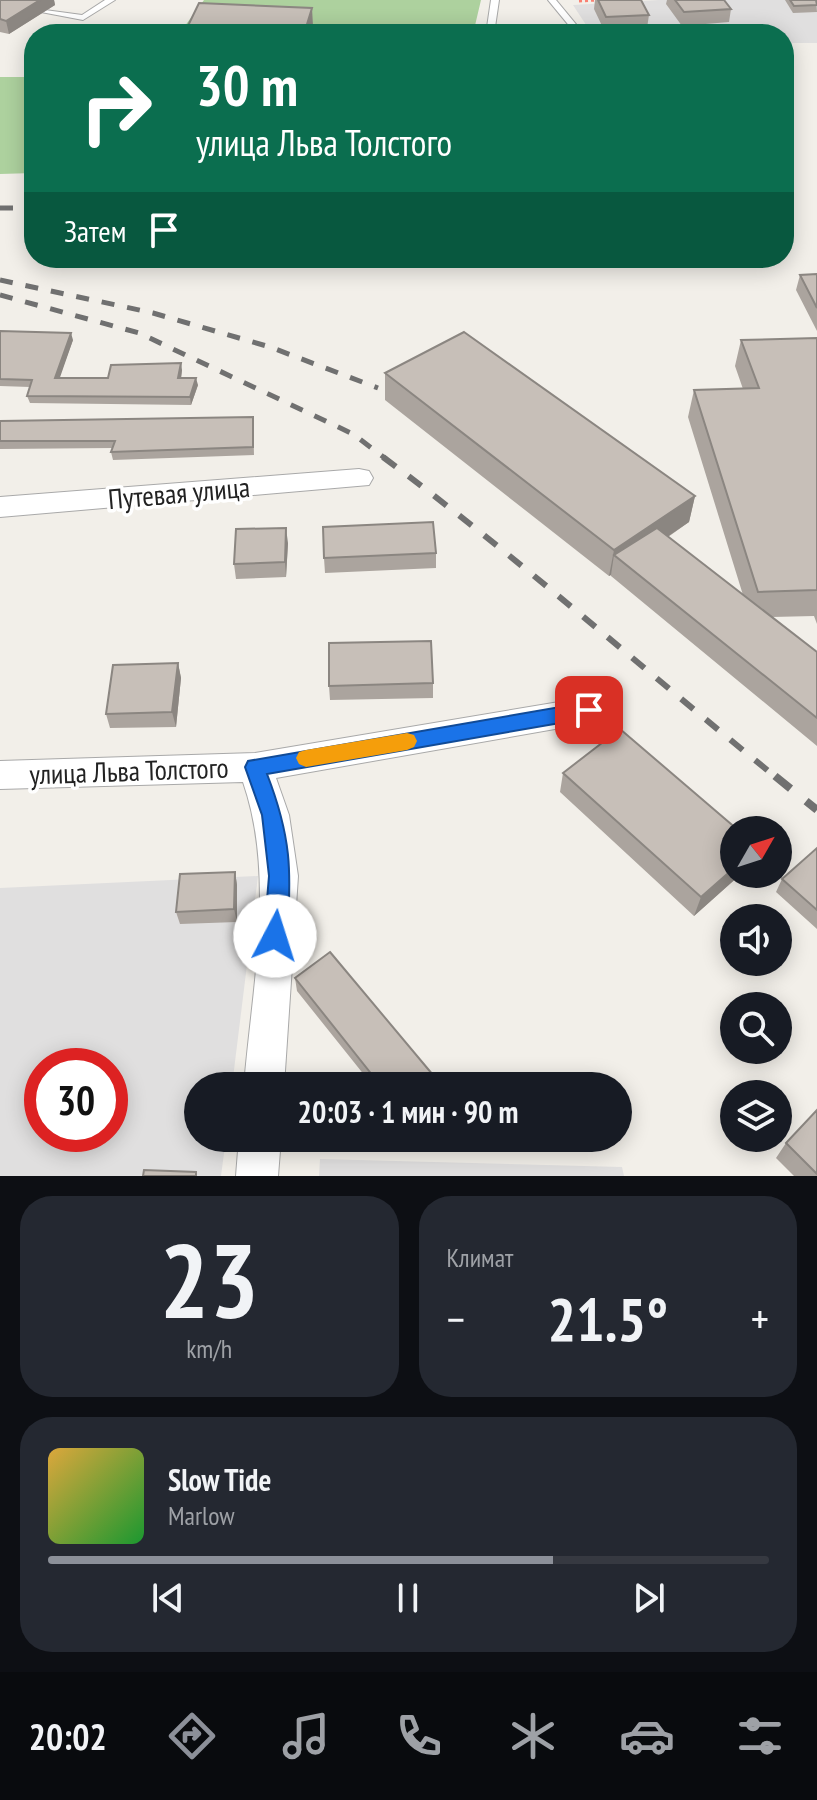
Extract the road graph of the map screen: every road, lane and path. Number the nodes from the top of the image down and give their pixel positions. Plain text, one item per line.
1 (111, 0) edge
2 (495, 0) edge
3 (552, 0) edge
4 (45, 12) dead end
5 (491, 24) edge
6 (572, 24) edge
7 (359, 478) dead end
8 (0, 507) edge
9 (589, 710) dead end
10 (255, 767) junction
11 (0, 775) edge
12 (265, 1072) edge
13 (259, 1152) edge
14 (257, 1176) edge

1 - 4 lane
2 - 5 lane
3 - 6 lane
7 - 8 street, Путевая улица
9 - 10 street, улица Льва Толстого
10 - 11 street, улица Льва Толстого
10 - 12 street
13 - 14 street

